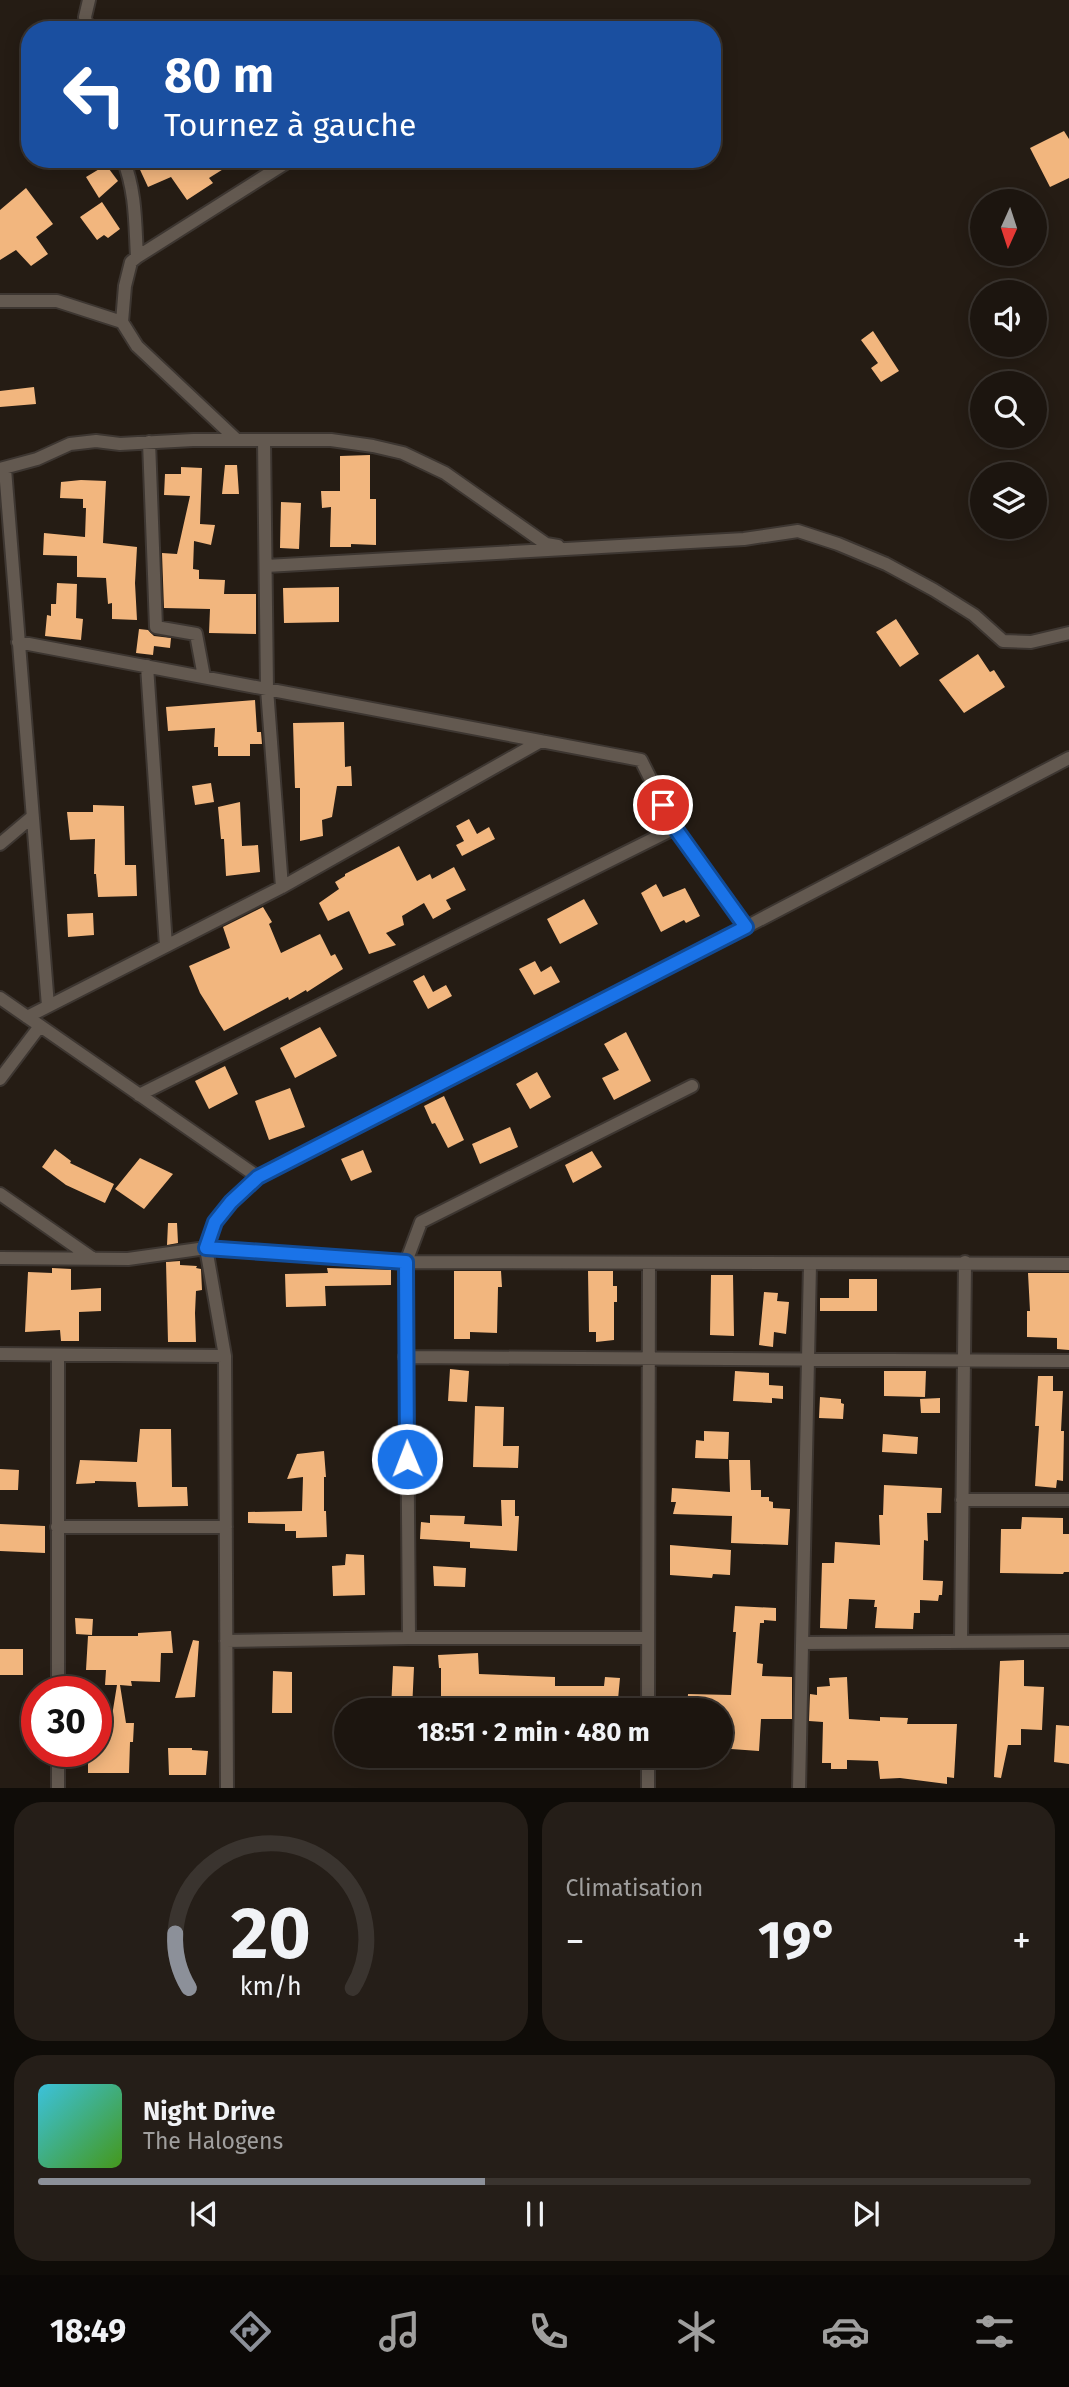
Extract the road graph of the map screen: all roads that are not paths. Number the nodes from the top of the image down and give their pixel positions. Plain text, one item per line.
1 (89, 0) edge
2 (86, 21) edge
3 (127, 168) edge
4 (278, 168) edge
5 (137, 257) junction
6 (0, 301) edge
7 (122, 322) junction
8 (237, 440) junction
9 (264, 440) junction
10 (149, 442) junction
11 (2, 469) edge
12 (575, 549) junction
13 (266, 566) junction
14 (1069, 633) edge
15 (18, 642) junction
16 (147, 666) junction
17 (204, 677) junction
18 (267, 689) junction
19 (541, 741) junction
20 (1069, 758) edge
21 (32, 817) junction
22 (675, 828) junction
23 (0, 844) edge
24 (282, 887) junction
25 (746, 927) junction
26 (166, 946) junction
27 (0, 998) edge
28 (48, 1006) junction
29 (27, 1017) junction
30 (40, 1026) junction
31 (0, 1079) edge
32 (692, 1086) dead end
33 (139, 1095) junction
34 (258, 1177) junction
35 (0, 1194) edge
36 (206, 1248) junction
37 (0, 1258) edge
38 (92, 1259) junction
39 (406, 1262) junction
40 (965, 1262) junction
41 (649, 1263) junction
42 (810, 1264) junction
43 (1069, 1264) edge
44 (0, 1354) edge
45 (58, 1354) junction
46 (225, 1356) junction
47 (405, 1357) junction
48 (649, 1358) junction
49 (808, 1359) junction
50 (964, 1360) junction
51 (1069, 1361) edge
52 (962, 1500) junction
53 (1069, 1500) edge
54 (57, 1527) junction
55 (226, 1527) junction
56 (409, 1638) junction
57 (648, 1639) junction
58 (226, 1641) junction
59 (1069, 1641) edge
60 (961, 1642) junction
61 (802, 1643) junction
62 (58, 1676) edge
63 (648, 1698) edge
64 (58, 1767) edge
65 (648, 1768) edge
66 (58, 1788) edge
67 (228, 1788) edge
68 (648, 1788) edge
69 (799, 1788) edge

1 - 2 street
3 - 5 street
4 - 5 street
5 - 7 street
6 - 7 street
7 - 8 street
8 - 9 street
8 - 10 street
9 - 12 street
9 - 13 street
10 - 11 street
10 - 17 street
11 - 15 street
12 - 13 street
12 - 14 street
13 - 18 street
15 - 16 street
15 - 21 street
16 - 17 street
16 - 26 street
17 - 18 street
18 - 19 street
18 - 24 street
19 - 22 street
19 - 24 street
20 - 25 street
21 - 23 street
21 - 28 street
22 - 25 street
22 - 33 street
24 - 26 street
25 - 34 street
26 - 28 street
27 - 29 street
28 - 29 street
29 - 30 street
30 - 31 street
30 - 33 street
32 - 39 street
33 - 34 street
34 - 36 street
35 - 38 street
36 - 38 street
36 - 39 street
36 - 46 street
37 - 38 street
39 - 41 street
39 - 47 street
40 - 42 street
40 - 43 street
40 - 50 street
41 - 42 street
41 - 48 street
42 - 49 street
44 - 45 street
45 - 46 street
45 - 54 street
46 - 55 street
47 - 48 street
47 - 56 street
48 - 49 street
48 - 57 street
49 - 50 street
49 - 61 street
50 - 51 street
50 - 52 street
52 - 53 street
52 - 60 street
54 - 55 street
54 - 62 street
55 - 58 street
56 - 57 street
56 - 58 street
57 - 63 street
58 - 67 street
59 - 60 street
60 - 61 street
61 - 69 street
64 - 66 street
65 - 68 street

